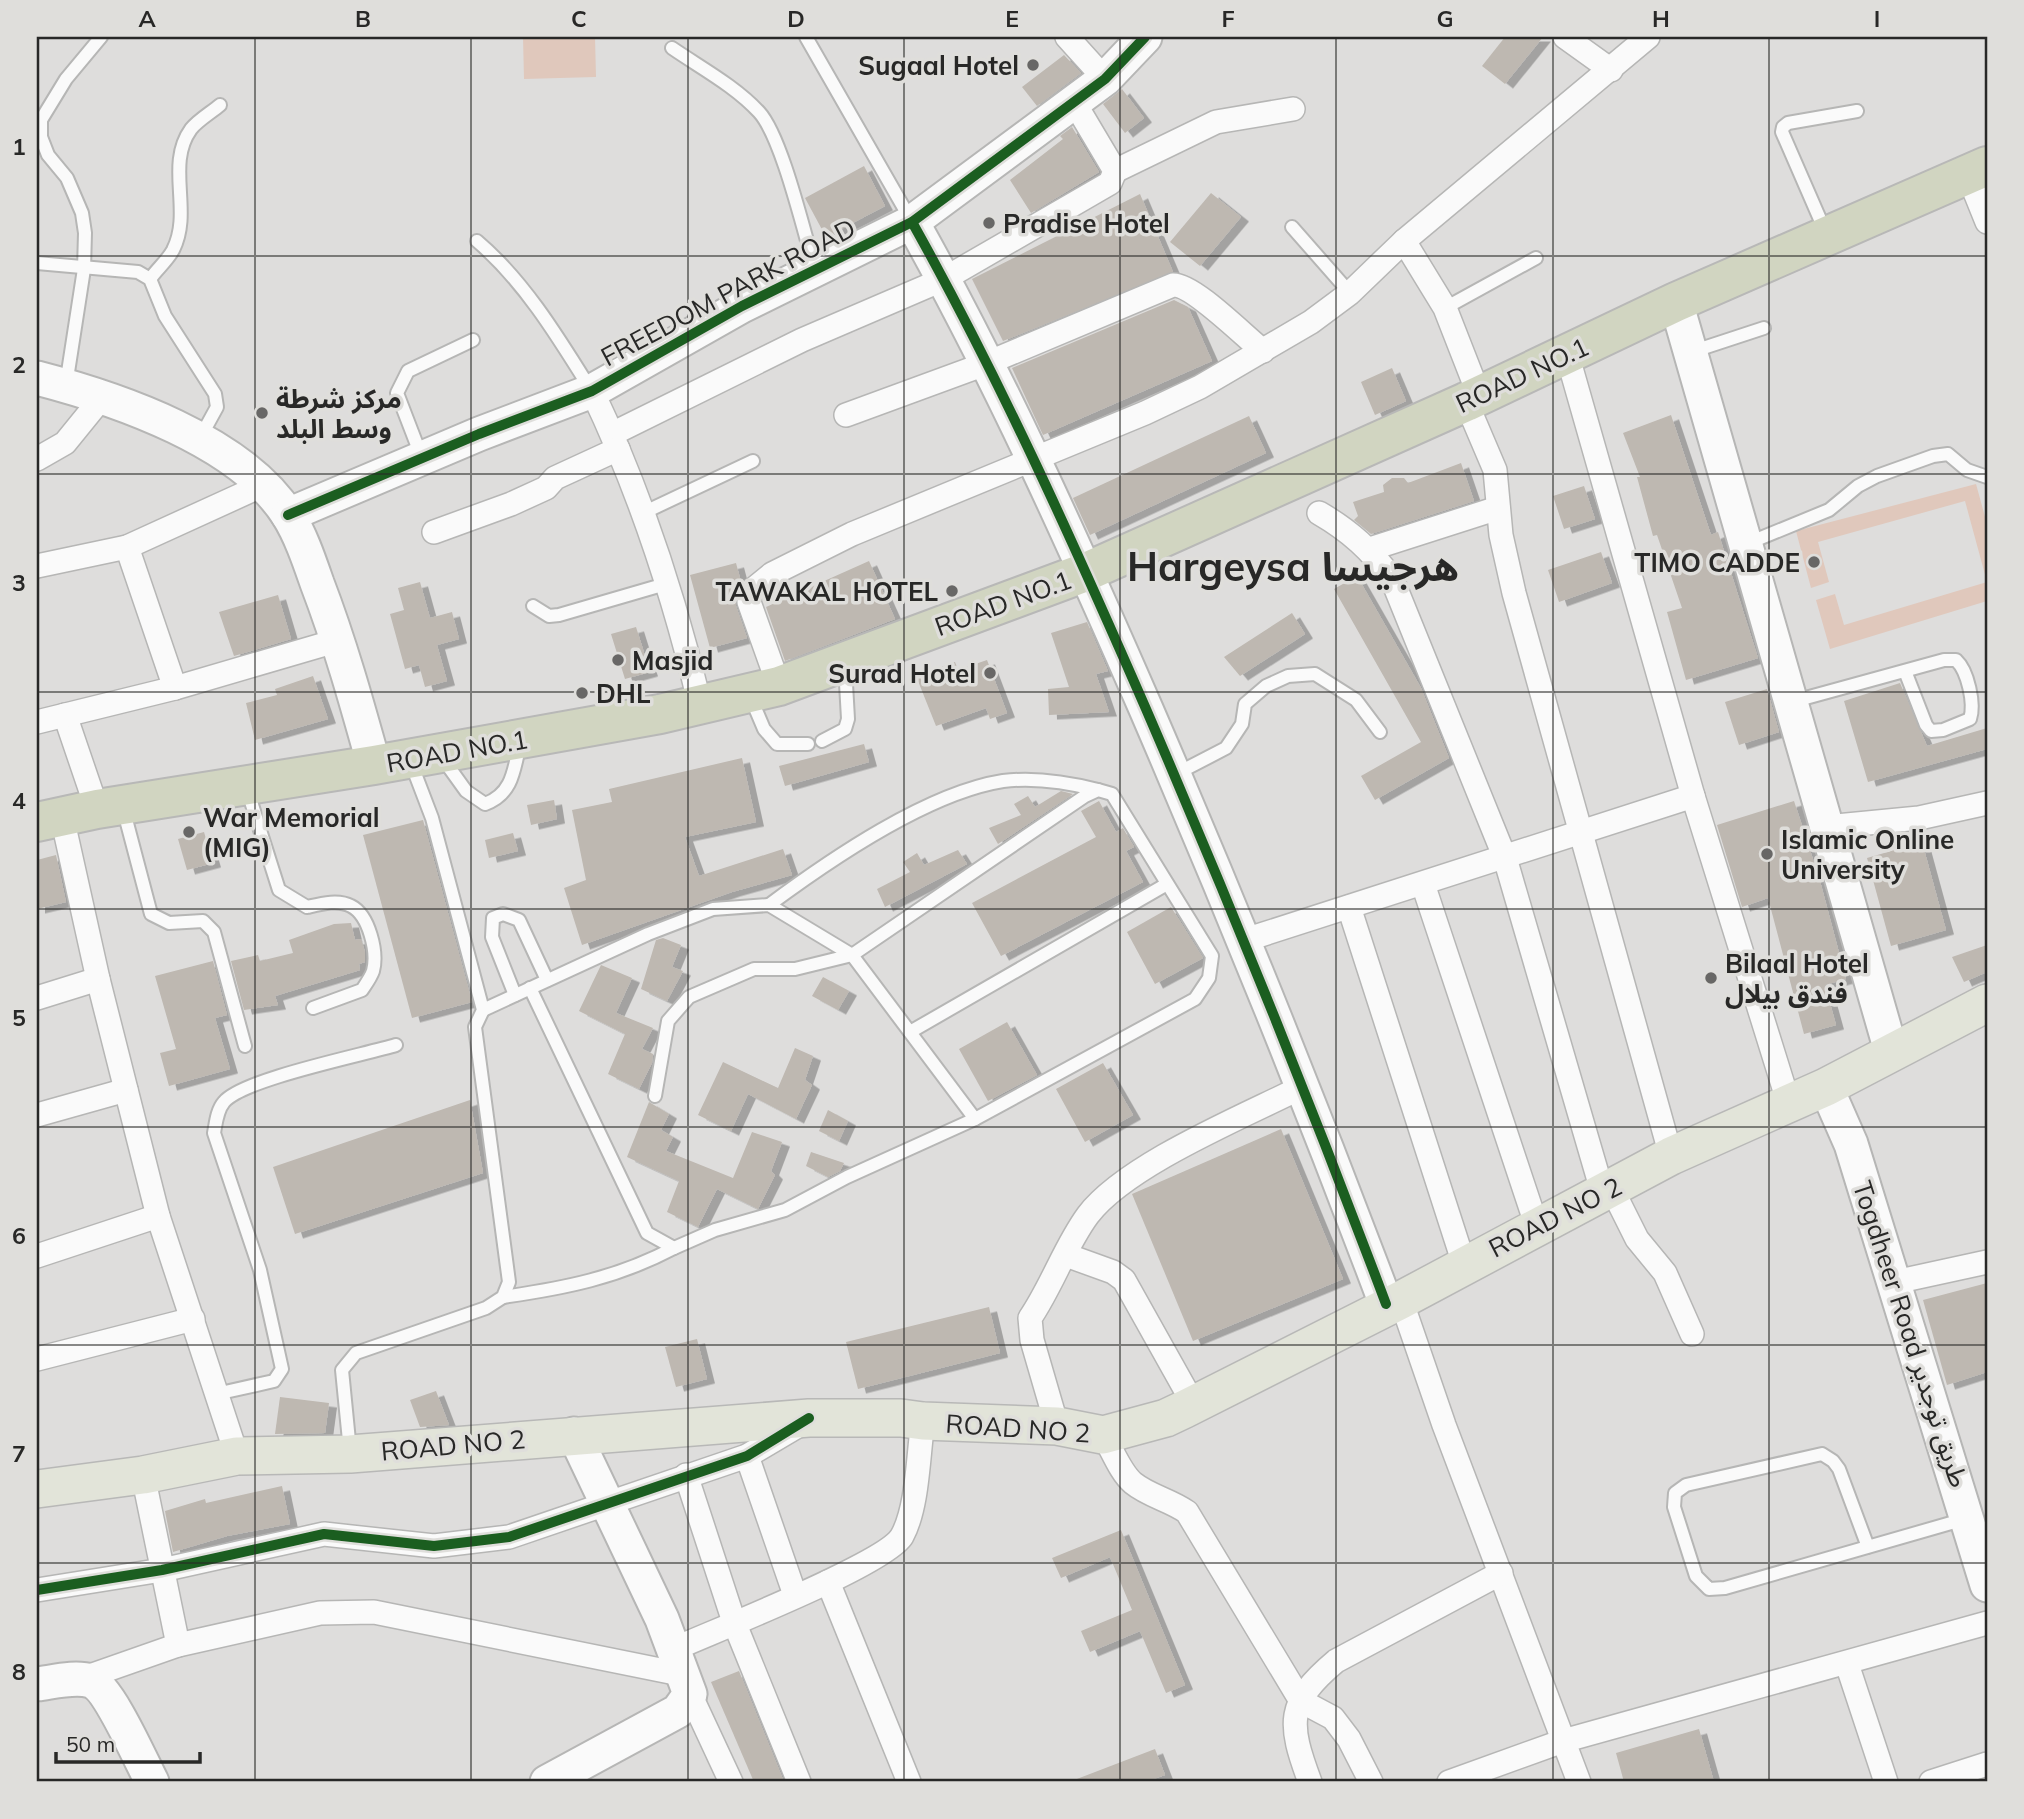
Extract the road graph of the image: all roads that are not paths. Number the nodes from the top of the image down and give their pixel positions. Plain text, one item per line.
1 (101, 37) edge
2 (806, 37) edge
3 (1067, 37) edge
4 (1145, 37) edge
5 (1565, 37) edge
6 (1648, 37) edge
7 (672, 48) dead end
8 (1611, 70) junction
9 (1105, 79) junction
10 (1074, 102) junction
11 (220, 104) dead end
12 (1293, 109) dead end
13 (1857, 111) dead end
14 (1115, 171) junction
15 (1977, 171) edge
16 (912, 222) junction
17 (1987, 222) edge
18 (1292, 227) dead end
19 (1827, 236) junction
20 (477, 241) dead end
21 (1404, 241) junction
22 (1536, 258) dead end
23 (37, 263) edge
24 (84, 269) junction
25 (815, 270) junction
26 (150, 279) junction
27 (944, 279) junction
28 (1350, 293) junction
29 (1676, 302) junction
30 (1445, 308) junction
31 (1764, 328) dead end
32 (473, 340) dead end
33 (1263, 351) junction
34 (1690, 352) junction
35 (1567, 354) junction
36 (985, 364) junction
37 (51, 382) edge
38 (592, 391) junction
39 (104, 396) junction
40 (1473, 398) junction
41 (846, 415) dead end
42 (200, 439) junction
43 (615, 441) junction
44 (1032, 457) junction
45 (422, 458) junction
46 (37, 459) edge
47 (753, 461) dead end
48 (1987, 477) edge
49 (263, 485) junction
50 (1498, 508) junction
51 (645, 512) junction
52 (1319, 513) dead end
53 (288, 515) junction
54 (434, 531) dead end
55 (1745, 544) junction
56 (127, 547) junction
57 (1370, 549) junction
58 (37, 566) edge
59 (1086, 572) junction
60 (669, 583) junction
61 (533, 606) dead end
62 (339, 640) junction
63 (845, 662) junction
64 (1905, 671) junction
65 (175, 688) junction
66 (764, 690) junction
67 (1791, 702) junction
68 (700, 705) junction
69 (65, 715) junction
70 (37, 722) edge
71 (1380, 732) dead end
72 (521, 739) junction
73 (822, 741) dead end
74 (808, 744) dead end
75 (408, 759) junction
76 (1174, 775) junction
77 (246, 786) junction
78 (1098, 790) junction
79 (1693, 796) junction
80 (1987, 803) edge
81 (80, 813) edge
82 (1826, 827) junction
83 (1581, 831) junction
84 (1505, 858) junction
85 (1167, 884) junction
86 (1423, 884) junction
87 (769, 905) junction
88 (1349, 907) junction
89 (1245, 940) junction
90 (852, 955) junction
91 (98, 979) junction
92 (547, 981) junction
93 (530, 988) junction
94 (515, 995) junction
95 (37, 998) edge
96 (1987, 1003) edge
97 (313, 1008) dead end
98 (483, 1010) junction
99 (910, 1032) junction
100 (396, 1045) dead end
101 (245, 1046) dead end
102 (1891, 1051) junction
103 (1304, 1086) junction
104 (1826, 1087) junction
105 (126, 1090) junction
106 (655, 1096) dead end
107 (1789, 1104) junction
108 (37, 1115) edge
109 (975, 1119) junction
110 (1671, 1156) junction
111 (1608, 1191) junction
112 (158, 1216) junction
113 (1537, 1227) junction
114 (674, 1248) junction
115 (1066, 1255) junction
116 (37, 1256) edge
117 (1987, 1262) edge
118 (1464, 1264) junction
119 (1895, 1282) junction
120 (503, 1297) junction
121 (1394, 1302) junction
122 (193, 1319) junction
123 (1692, 1334) dead end
124 (37, 1359) edge
125 (216, 1394) junction
126 (1194, 1405) junction
127 (809, 1418) junction
128 (923, 1422) junction
129 (1057, 1426) junction
130 (574, 1434) junction
131 (1103, 1434) junction
132 (350, 1454) junction
133 (237, 1456) junction
134 (747, 1456) junction
135 (143, 1475) junction
136 (686, 1475) junction
137 (37, 1489) edge
138 (605, 1502) junction
139 (1969, 1518) junction
140 (1868, 1547) junction
141 (163, 1570) junction
142 (1501, 1573) junction
143 (828, 1582) junction
144 (1987, 1585) edge
145 (37, 1590) edge
146 (796, 1595) junction
147 (734, 1622) junction
148 (1987, 1623) edge
149 (178, 1645) junction
150 (1847, 1664) junction
151 (683, 1673) junction
152 (81, 1679) junction
153 (37, 1684) edge
154 (1301, 1701) junction
155 (1563, 1741) junction
156 (1987, 1764) edge
157 (1304, 1776) edge
158 (561, 1779) edge
159 (152, 1782) edge
160 (731, 1782) edge
161 (799, 1782) edge
162 (909, 1782) edge
163 (1371, 1782) edge
164 (1449, 1782) edge
165 (1579, 1782) edge
166 (1886, 1782) edge
167 (1931, 1782) edge

1 - 24 lane
2 - 16 lane
3 - 9 street
4 - 9 street, FREEDOM PARK ROAD
5 - 8 street
6 - 8 street
7 - 25 lane
8 - 21 street
9 - 10 street, FREEDOM PARK ROAD
10 - 14 street
10 - 16 street, FREEDOM PARK ROAD
11 - 26 lane
12 - 14 street
13 - 19 lane
14 - 27 street
15 - 17 street
15 - 19 highway, ROAD NO.1
16 - 25 street, FREEDOM PARK ROAD
16 - 27 street
18 - 28 lane
19 - 29 highway, ROAD NO.1
20 - 38 lane
21 - 28 street
21 - 30 street
22 - 30 lane
23 - 24 lane
24 - 26 lane
24 - 37 lane
25 - 38 street, FREEDOM PARK ROAD
26 - 42 lane
27 - 36 street
27 - 43 street
28 - 33 street
29 - 34 street
29 - 35 highway, ROAD NO.1
30 - 40 street
31 - 34 lane
32 - 45 lane
33 - 36 street
33 - 44 street
34 - 55 street
35 - 40 highway, ROAD NO.1
35 - 79 street
36 - 41 street
36 - 44 street
37 - 39 street
38 - 43 street
38 - 45 street, FREEDOM PARK ROAD
39 - 42 street
39 - 46 street
40 - 50 street
40 - 59 highway, ROAD NO.1
42 - 49 street
43 - 51 street
43 - 54 street
44 - 59 street
44 - 66 street
45 - 53 street, FREEDOM PARK ROAD
47 - 51 lane
48 - 55 lane
49 - 53 street
49 - 56 street
50 - 57 street
50 - 83 street
51 - 60 street
52 - 57 street
53 - 62 street
55 - 67 street
56 - 58 street
56 - 65 street
57 - 84 street
59 - 63 highway, ROAD NO.1
59 - 76 street
60 - 61 lane
60 - 68 street
62 - 65 street
62 - 75 street
63 - 66 highway, ROAD NO.1
63 - 73 lane
64 - 64 lane
64 - 67 lane
65 - 69 street
66 - 68 highway, ROAD NO.1
66 - 74 lane
67 - 82 street
68 - 72 highway, ROAD NO.1
69 - 70 street
69 - 81 street
71 - 76 lane
72 - 75 highway, ROAD NO.1
72 - 75 lane
75 - 77 highway, ROAD NO.1
75 - 98 lane
76 - 89 street
77 - 81 highway, ROAD NO.1
77 - 97 lane
78 - 85 lane
78 - 87 lane
78 - 90 lane
79 - 83 street
79 - 107 street
80 - 82 street
81 - 91 street
81 - 101 lane
82 - 102 street
83 - 84 street
83 - 110 street
84 - 86 street
84 - 111 street
85 - 99 lane
85 - 109 lane
86 - 88 street
86 - 113 street
87 - 90 lane
87 - 92 lane
88 - 89 street
88 - 118 street
89 - 103 street
90 - 99 lane
90 - 106 lane
91 - 95 street
91 - 105 street
92 - 93 lane
92 - 94 lane
93 - 94 lane
93 - 114 lane
94 - 98 lane
96 - 102 main road, ROAD NO 2
98 - 120 lane
99 - 109 lane
100 - 125 lane
102 - 104 main road, ROAD NO 2
103 - 115 street
103 - 121 street
104 - 107 main road, ROAD NO 2
104 - 119 street, Togdheer Road طريق توجدير
105 - 108 street
105 - 112 street
107 - 110 main road, ROAD NO 2
109 - 114 lane
110 - 111 main road, ROAD NO 2
111 - 113 main road, ROAD NO 2
111 - 123 street
112 - 116 street
112 - 122 street
113 - 118 main road, ROAD NO 2
114 - 120 lane
115 - 126 street
115 - 129 street
117 - 119 street
118 - 121 main road, ROAD NO 2
119 - 139 street, Togdheer Road طريق توجدير
120 - 132 lane
121 - 126 main road, ROAD NO 2
121 - 142 street
122 - 124 street
122 - 125 street
125 - 133 street
126 - 131 main road, ROAD NO 2
127 - 128 main road, ROAD NO 2
127 - 130 main road, ROAD NO 2
127 - 134 street
128 - 129 main road, ROAD NO 2
128 - 143 street
129 - 131 main road, ROAD NO 2
130 - 132 main road, ROAD NO 2
130 - 138 street
131 - 154 street
132 - 133 main road, ROAD NO 2
133 - 135 main road, ROAD NO 2
134 - 136 street
134 - 146 street
135 - 137 main road, ROAD NO 2
135 - 141 street
136 - 138 street
136 - 147 street
138 - 141 street
138 - 151 street
139 - 140 lane
139 - 144 street, Togdheer Road طريق توجدير
140 - 140 lane
141 - 145 street
141 - 149 street
142 - 154 street
142 - 155 street
143 - 146 street
143 - 162 street
146 - 147 street
147 - 151 street
147 - 161 street
148 - 150 street
149 - 151 street
149 - 152 street
150 - 155 street
150 - 166 street
151 - 158 street
151 - 160 street
152 - 153 street
152 - 159 street
154 - 157 street
154 - 163 street
155 - 164 street
155 - 165 street
156 - 167 street

